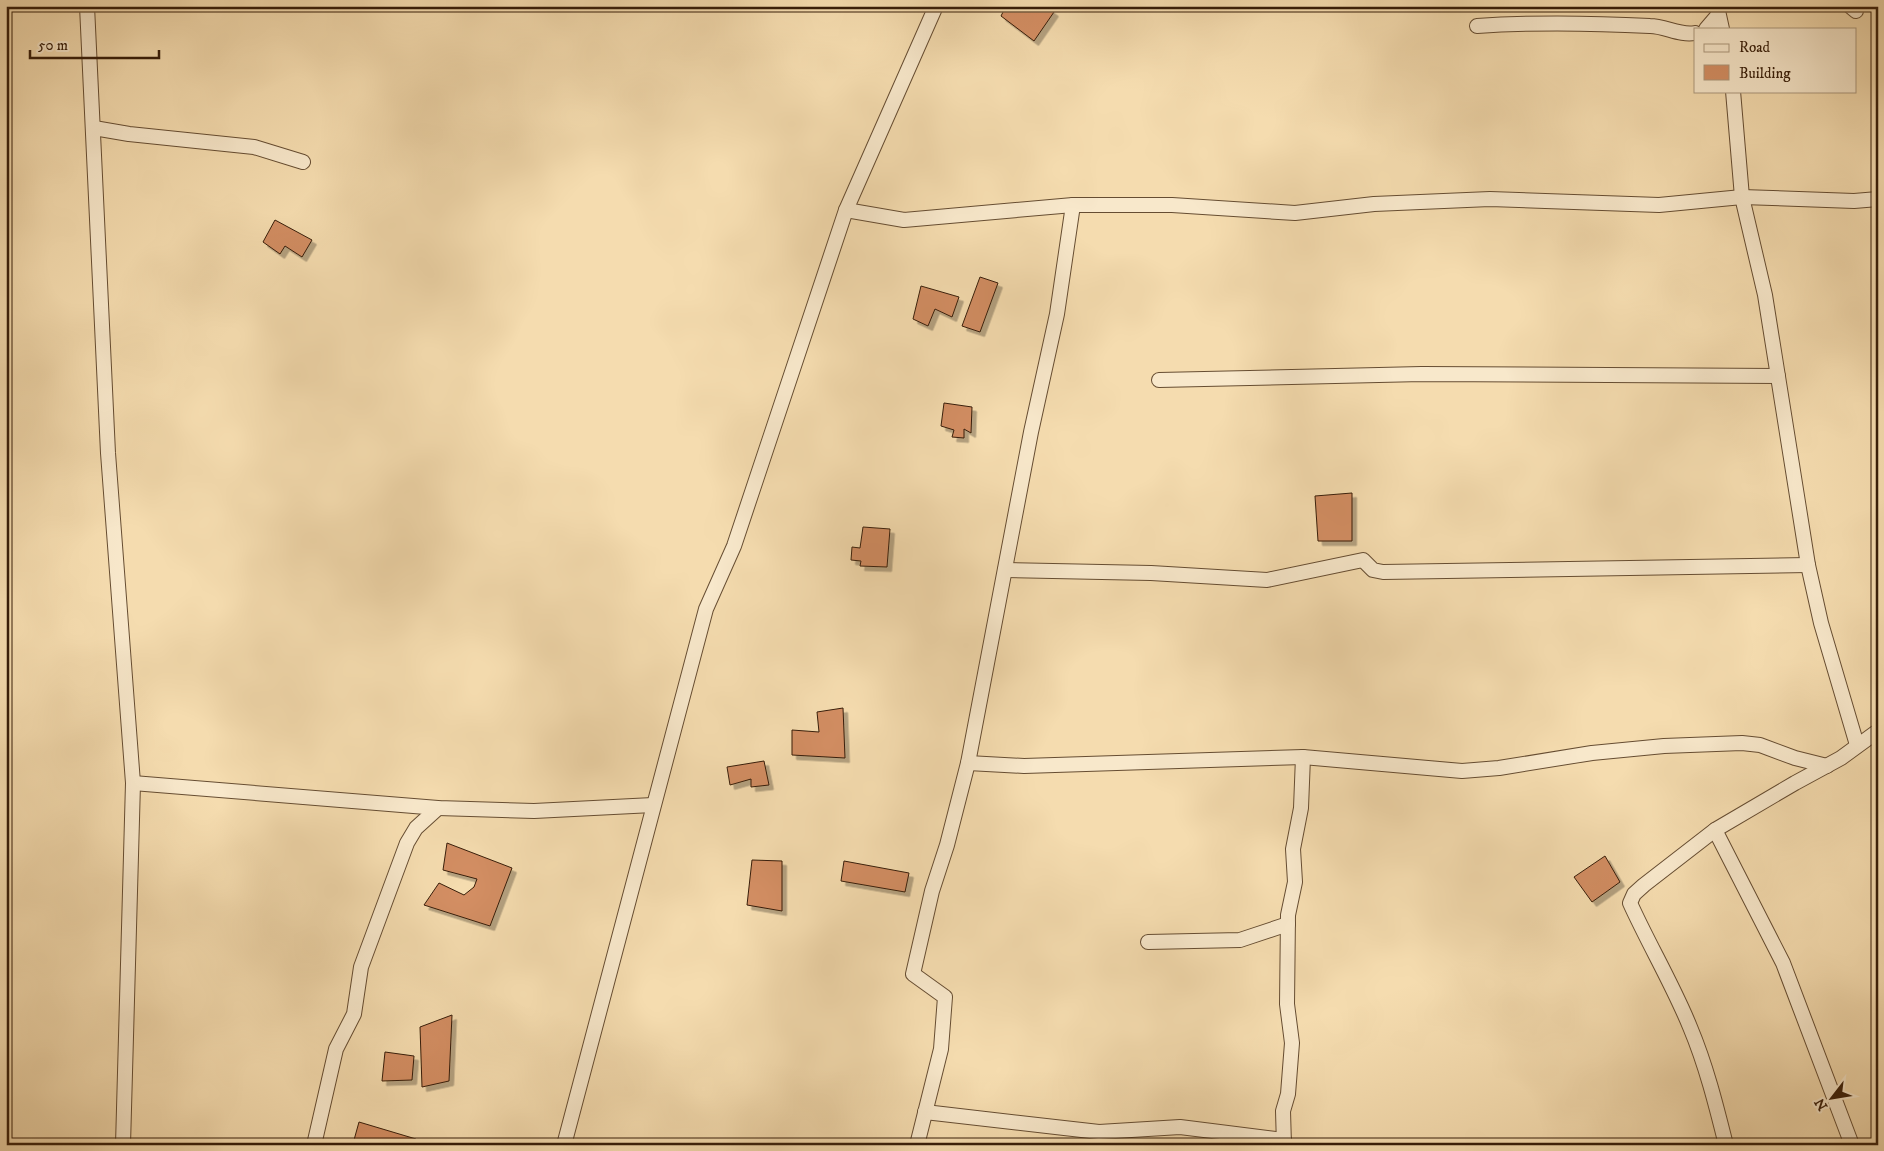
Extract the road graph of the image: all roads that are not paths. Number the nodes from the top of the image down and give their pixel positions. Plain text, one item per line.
1 (87, 6) edge
2 (936, 6) edge
3 (1718, 10) edge
4 (1477, 26) dead end
5 (1707, 28) edge
6 (1722, 28) edge
7 (1694, 33) edge
8 (1733, 92) edge
9 (94, 128) junction
10 (303, 162) dead end
11 (1742, 197) junction
12 (1878, 199) edge
13 (1073, 205) junction
14 (846, 210) junction
15 (1778, 376) junction
16 (1159, 380) dead end
17 (1808, 565) junction
18 (1005, 570) junction
19 (1878, 730) edge
20 (1857, 746) junction
21 (1303, 757) junction
22 (968, 763) junction
23 (1827, 766) junction
24 (133, 783) junction
25 (653, 806) junction
26 (438, 808) junction
27 (1715, 830) junction
28 (1288, 924) junction
29 (1148, 942) dead end
30 (925, 1112) junction
31 (1284, 1142) edge
32 (123, 1145) edge
33 (314, 1145) edge
34 (564, 1145) edge
35 (917, 1145) edge
36 (1726, 1145) edge
37 (1852, 1145) edge

1 - 9 street
2 - 14 street
3 - 5 street
3 - 6 street
4 - 7 street
8 - 11 street
9 - 10 street
9 - 24 street
11 - 12 street
11 - 13 street
11 - 15 street
13 - 14 street
13 - 18 street
14 - 25 street
15 - 16 street
15 - 17 street
17 - 18 street
17 - 20 street
18 - 22 street
19 - 20 street
20 - 23 street
21 - 22 street
21 - 23 street
21 - 28 street
22 - 30 street
23 - 27 street
24 - 26 street
24 - 32 street
25 - 26 street
25 - 34 street
26 - 33 street
27 - 36 street
27 - 37 street
28 - 29 street
28 - 31 street
30 - 31 street
30 - 35 street

